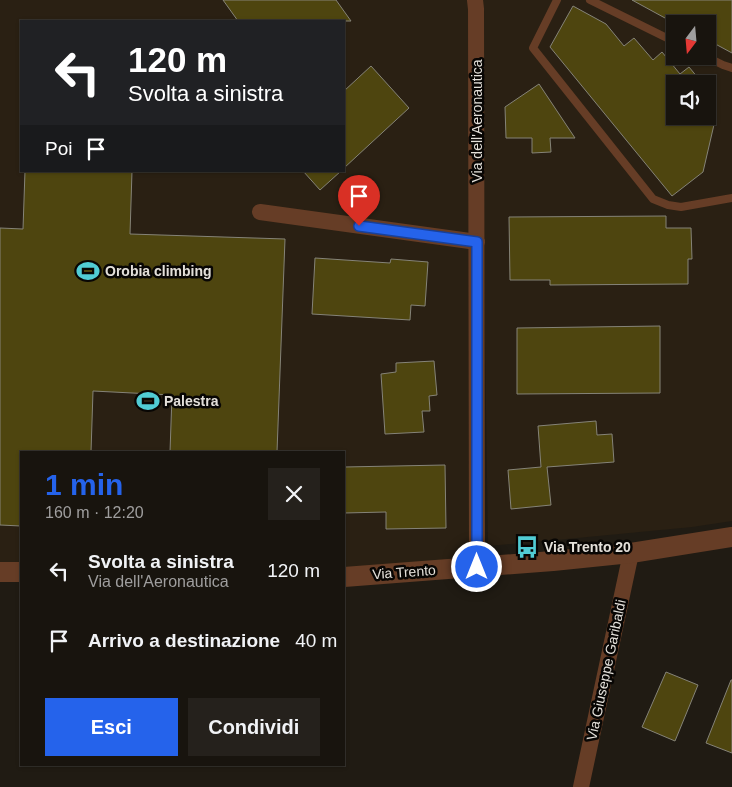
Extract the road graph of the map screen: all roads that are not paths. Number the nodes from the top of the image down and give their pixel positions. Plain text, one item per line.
1 (475, 0) edge
2 (557, 0) edge
3 (590, 0) edge
4 (666, 38) edge
5 (716, 62) edge
6 (732, 68) edge
7 (732, 198) edge
8 (260, 212) dead end
9 (477, 242) junction
10 (732, 536) edge
11 (631, 553) junction
12 (477, 567) junction
13 (0, 572) edge
14 (20, 572) edge
15 (345, 577) edge
16 (581, 787) edge

1 - 9 street, Via dell'Aeronautica
2 - 7 lane
3 - 4 lane
5 - 6 lane
8 - 9 street
9 - 12 street, Via dell'Aeronautica
10 - 11 street, Via Trento
11 - 12 street, Via Trento
11 - 16 street, Via Giuseppe Garibaldi
12 - 15 street, Via Trento
13 - 14 street

